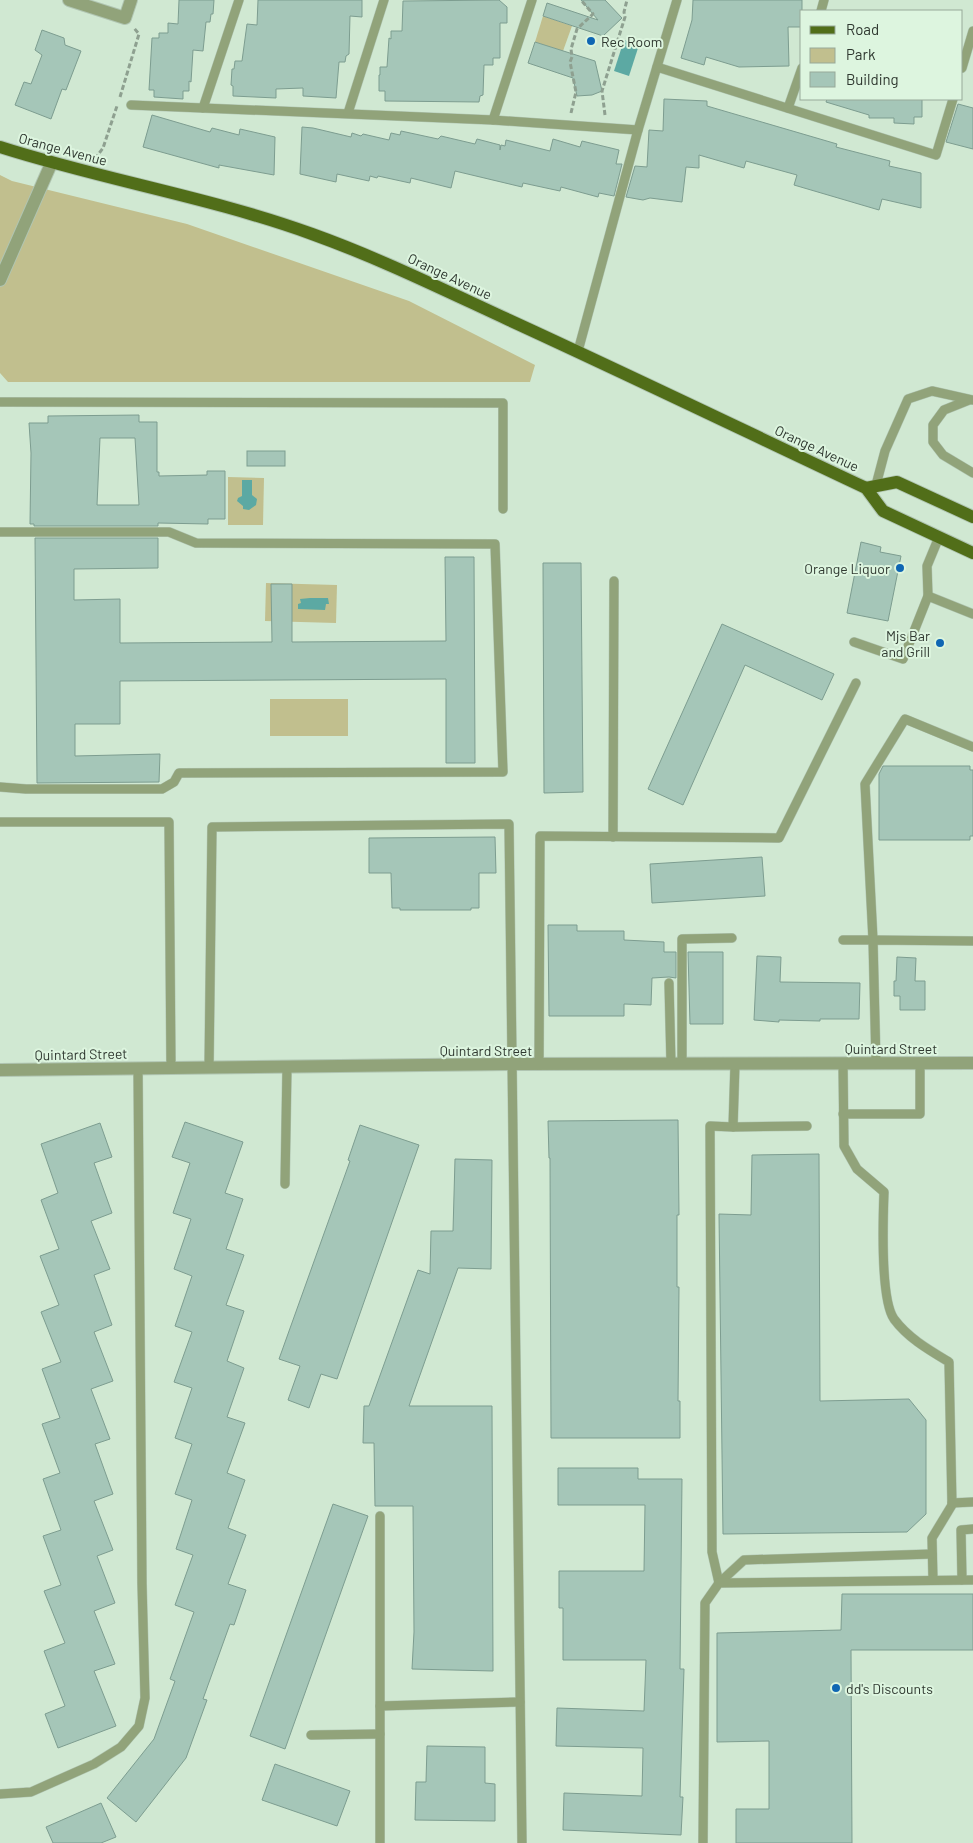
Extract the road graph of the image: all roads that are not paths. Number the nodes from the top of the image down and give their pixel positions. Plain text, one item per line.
1 (69, 0) edge
2 (131, 0) edge
3 (239, 0) edge
4 (384, 0) edge
5 (532, 0) edge
6 (677, 0) edge
7 (973, 31) edge
8 (963, 65) edge
9 (657, 67) junction
10 (800, 74) edge
11 (953, 100) edge
12 (131, 106) dead end
13 (203, 108) junction
14 (788, 108) junction
15 (348, 113) junction
16 (493, 120) junction
17 (638, 130) junction
18 (0, 147) edge
19 (51, 164) junction
20 (0, 280) edge
21 (578, 351) junction
22 (971, 400) edge
23 (0, 402) edge
24 (973, 473) edge
25 (871, 487) junction
26 (503, 509) dead end
27 (973, 517) edge
28 (0, 532) edge
29 (939, 537) junction
30 (973, 553) edge
31 (614, 581) dead end
32 (928, 596) junction
33 (973, 614) edge
34 (854, 642) dead end
35 (856, 683) dead end
36 (973, 747) edge
37 (0, 787) edge
38 (0, 822) edge
39 (613, 837) junction
40 (732, 938) dead end
41 (843, 940) dead end
42 (873, 940) junction
43 (973, 941) edge
44 (669, 983) dead end
45 (876, 1063) junction
46 (920, 1063) junction
47 (973, 1063) edge
48 (512, 1064) junction
49 (676, 1064) junction
50 (735, 1064) junction
51 (843, 1064) junction
52 (539, 1065) junction
53 (288, 1067) junction
54 (138, 1068) junction
55 (171, 1068) junction
56 (209, 1068) junction
57 (0, 1070) edge
58 (843, 1114) junction
59 (733, 1126) junction
60 (808, 1126) dead end
61 (285, 1184) dead end
62 (973, 1502) edge
63 (952, 1503) junction
64 (380, 1516) dead end
65 (973, 1529) edge
66 (932, 1554) junction
67 (933, 1580) junction
68 (962, 1580) junction
69 (973, 1580) edge
70 (719, 1583) junction
71 (520, 1702) junction
72 (380, 1706) junction
73 (380, 1734) junction
74 (311, 1735) dead end
75 (0, 1794) edge
76 (380, 1843) edge
77 (522, 1843) edge
78 (703, 1843) edge

1 - 2 street
3 - 13 lane
4 - 15 lane
5 - 16 lane
6 - 9 lane
7 - 8 lane
9 - 14 lane
9 - 17 lane
10 - 14 lane
11 - 14 lane
12 - 13 lane
13 - 15 lane
15 - 16 lane
16 - 17 lane
17 - 21 lane
18 - 19 main road, Orange Avenue
19 - 20 street
19 - 21 main road, Orange Avenue
21 - 25 main road, Orange Avenue
22 - 24 lane
22 - 25 lane
23 - 26 lane
25 - 27 main road, Orange Avenue
25 - 29 main road, Orange Avenue
28 - 37 lane
29 - 30 main road, Orange Avenue
29 - 32 lane
31 - 39 lane
32 - 33 lane
32 - 34 lane
35 - 39 lane
36 - 42 lane
38 - 55 lane
39 - 52 lane
40 - 49 lane
41 - 42 lane
42 - 43 lane
42 - 45 lane
44 - 49 lane
45 - 46 street, Quintard Street
45 - 51 street, Quintard Street
46 - 47 street, Quintard Street
46 - 58 lane
48 - 52 street, Quintard Street
48 - 53 street, Quintard Street
48 - 56 lane
48 - 71 lane
49 - 50 street, Quintard Street
49 - 52 street, Quintard Street
50 - 51 street, Quintard Street
50 - 59 lane
51 - 58 lane
53 - 56 street, Quintard Street
53 - 61 lane
54 - 55 street, Quintard Street
54 - 57 street, Quintard Street
54 - 75 lane
55 - 56 street, Quintard Street
58 - 63 lane
59 - 60 lane
59 - 70 lane
62 - 63 lane
63 - 66 lane
64 - 72 lane
65 - 68 lane
66 - 67 lane
66 - 70 lane
67 - 68 lane
67 - 70 lane
68 - 69 lane
70 - 78 lane
71 - 72 lane
71 - 77 lane
72 - 73 lane
73 - 74 lane
73 - 76 lane

